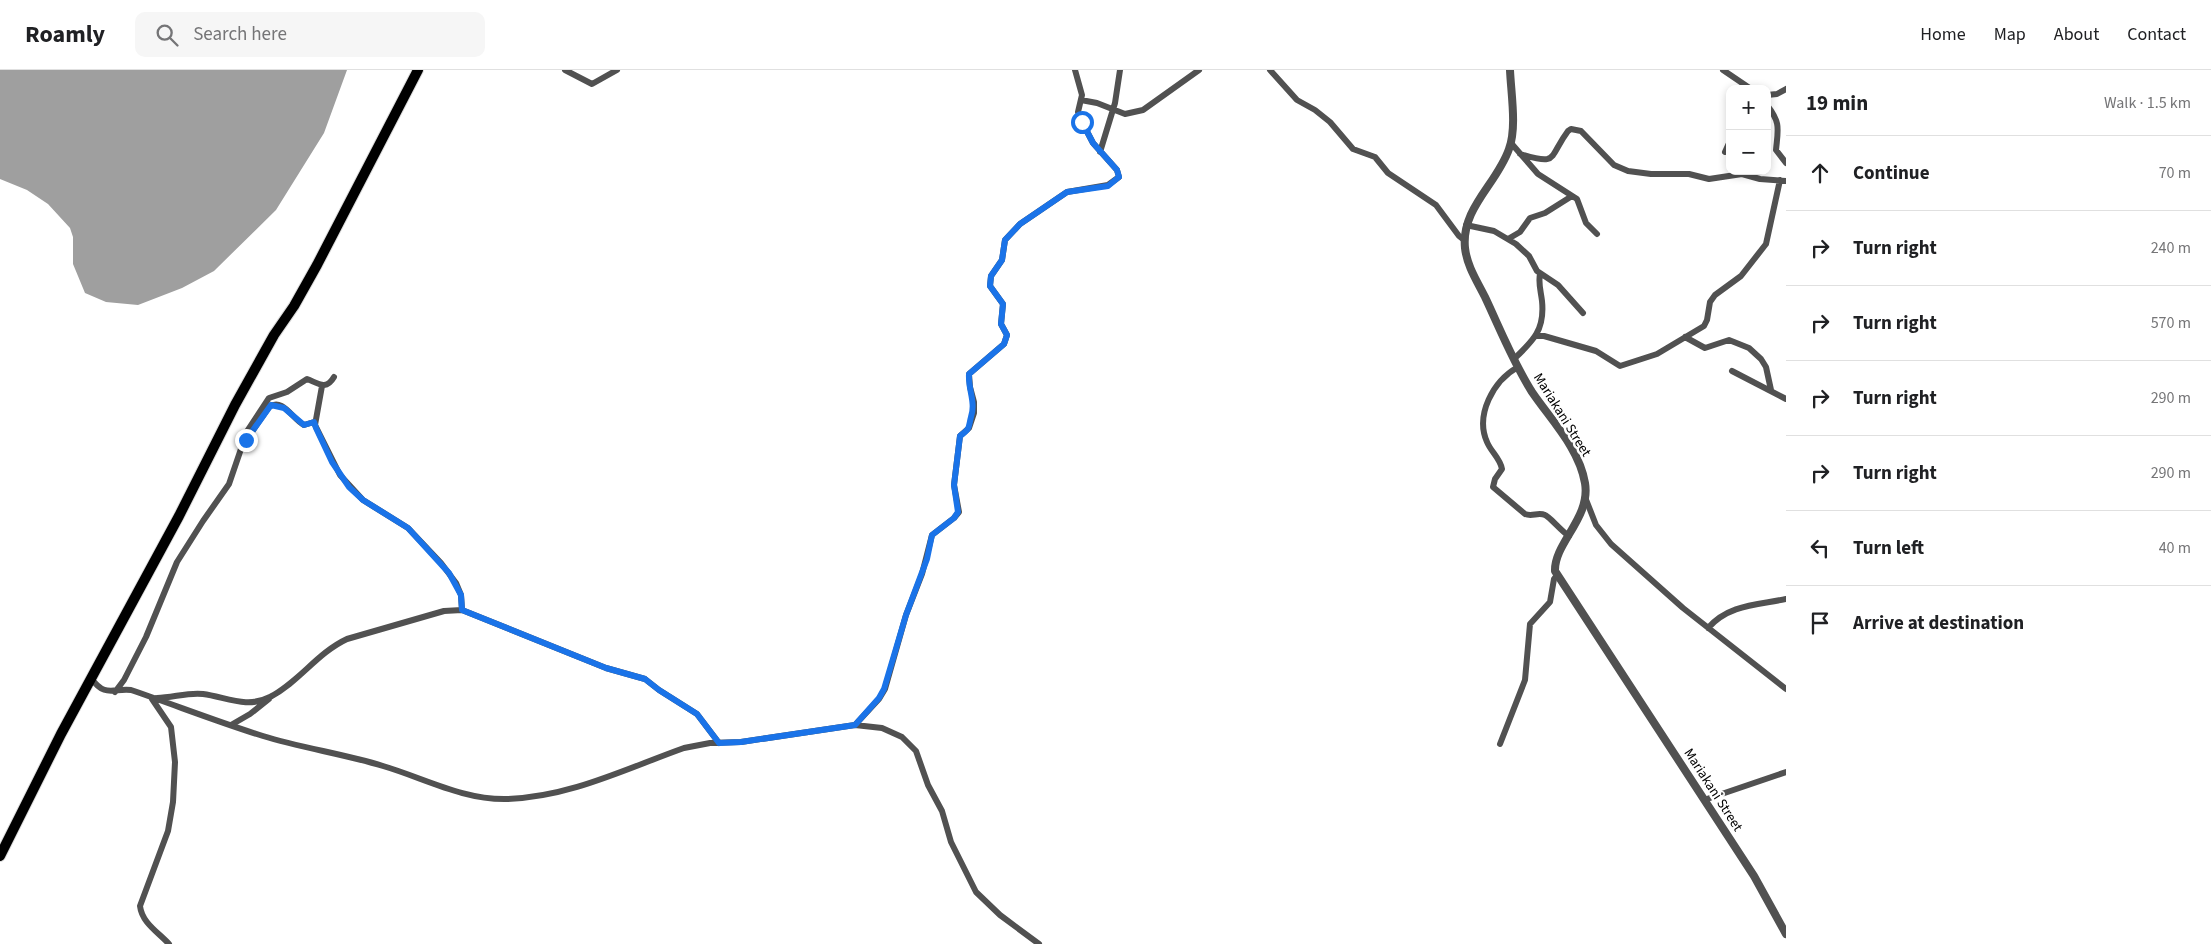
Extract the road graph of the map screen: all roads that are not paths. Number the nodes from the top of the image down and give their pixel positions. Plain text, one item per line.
1 (418, 70) edge
2 (565, 70) edge
3 (617, 70) edge
4 (1075, 70) edge
5 (1120, 70) edge
6 (1199, 70) edge
7 (1270, 70) edge
8 (1510, 70) edge
9 (1723, 70) edge
10 (1745, 85) edge
11 (1786, 89) edge
12 (1771, 95) edge
13 (1080, 100) junction
14 (1113, 109) junction
15 (1771, 109) edge
16 (1511, 143) junction
17 (1100, 152) junction
18 (1520, 154) junction
19 (1786, 163) edge
20 (1783, 181) edge
21 (1572, 196) junction
22 (1466, 225) junction
23 (1597, 234) dead end
24 (1508, 239) junction
25 (1464, 240) junction
26 (1540, 274) junction
27 (1583, 314) dead end
28 (1536, 336) junction
29 (1685, 337) junction
30 (1514, 359) junction
31 (1518, 367) junction
32 (1732, 371) dead end
33 (334, 377) dead end
34 (322, 386) junction
35 (1770, 390) junction
36 (1786, 399) edge
37 (314, 422) junction
38 (242, 446) junction
39 (1585, 497) junction
40 (1569, 536) junction
41 (1556, 575) junction
42 (1786, 600) edge
43 (462, 610) junction
44 (1708, 628) junction
45 (91, 678) junction
46 (1786, 689) edge
47 (115, 692) junction
48 (151, 698) junction
49 (270, 698) junction
50 (231, 725) junction
51 (855, 725) junction
52 (719, 743) junction
53 (1500, 744) dead end
54 (1786, 772) edge
55 (1704, 800) junction
56 (0, 856) edge
57 (1783, 921) edge
58 (1786, 934) edge
59 (169, 944) edge
60 (1039, 944) edge

1 - 45 highway
2 - 3 street
4 - 13 street
5 - 14 street
6 - 14 street
7 - 25 street
8 - 16 street, Mariakani Street
9 - 10 street
11 - 12 street
13 - 14 street
13 - 17 street
14 - 17 street
15 - 19 street
16 - 18 street
16 - 22 street, Mariakani Street
17 - 51 street
18 - 20 street
18 - 21 street
20 - 29 street
21 - 23 street
21 - 24 street
22 - 24 street
22 - 25 street, Mariakani Street
24 - 26 street
25 - 30 street, Mariakani Street
26 - 27 street
26 - 28 street
28 - 29 street
28 - 30 street
29 - 35 street
30 - 31 street, Mariakani Street
31 - 39 street, Mariakani Street
31 - 40 street
32 - 35 street
33 - 34 street
34 - 37 street
34 - 38 street
35 - 36 street
37 - 38 street
37 - 43 street
38 - 47 street
39 - 40 street, Mariakani Street
39 - 44 street
40 - 41 street, Mariakani Street
41 - 53 street
41 - 55 street, Mariakani Street
42 - 44 street
43 - 49 street
43 - 52 street
44 - 46 street
45 - 47 street
45 - 56 highway
47 - 48 street
48 - 49 street
48 - 50 street
48 - 59 street
49 - 50 street
50 - 52 street
51 - 52 street
51 - 60 street
54 - 55 street
55 - 57 street, Mariakani Street
57 - 58 street, Mariakani Street

